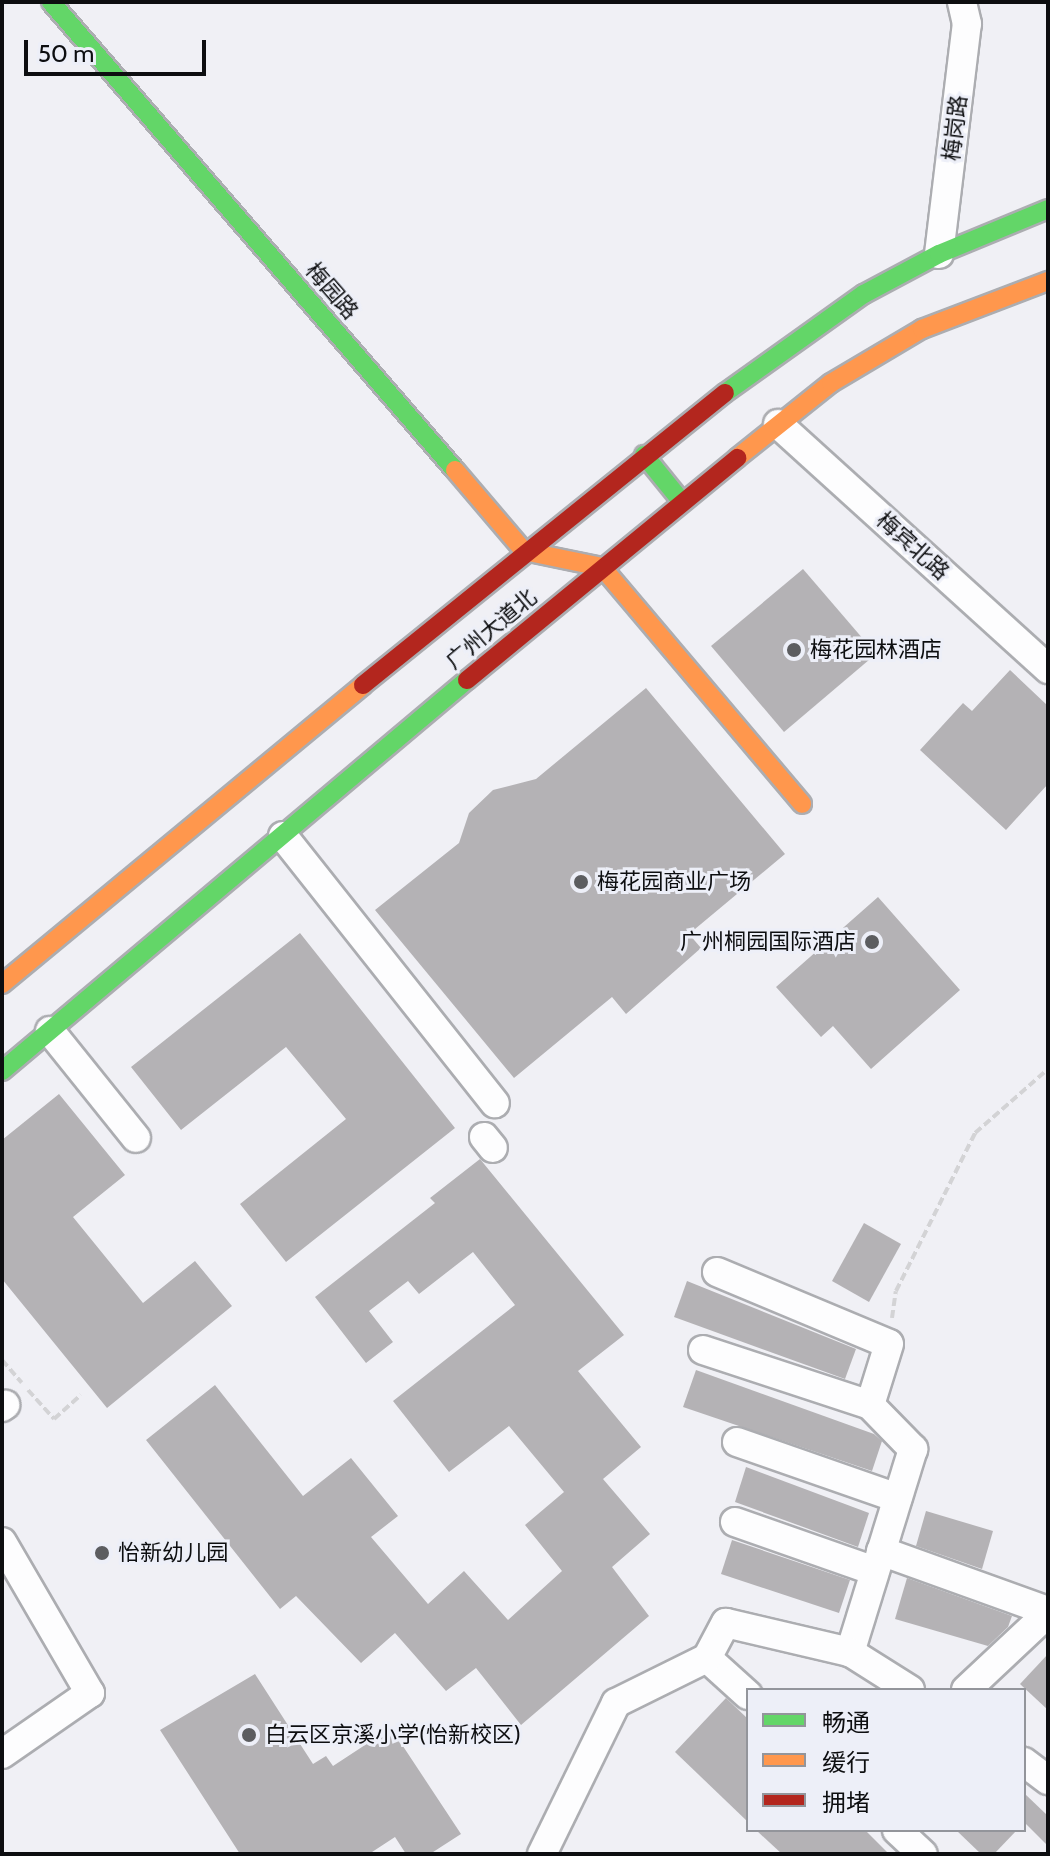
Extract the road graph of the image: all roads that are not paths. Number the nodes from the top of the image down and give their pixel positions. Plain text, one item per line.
1 (51, 2) edge
2 (962, 2) edge
3 (1048, 209) edge
4 (939, 254) junction
5 (1048, 281) edge
6 (778, 424) junction
7 (644, 455) junction
8 (682, 502) junction
9 (524, 551) junction
10 (602, 567) junction
11 (1048, 669) edge
12 (802, 804) dead end
13 (283, 836) junction
14 (2, 984) edge
15 (50, 1031) junction
16 (2, 1071) edge
17 (495, 1103) dead end
18 (136, 1138) dead end
19 (717, 1272) dead end
20 (703, 1350) dead end
21 (870, 1405) junction
22 (737, 1442) dead end
23 (898, 1498) junction
24 (735, 1522) dead end
25 (2, 1542) edge
26 (878, 1561) junction
27 (1048, 1612) edge
28 (850, 1652) junction
29 (707, 1658) junction
30 (907, 1688) edge
31 (968, 1688) edge
32 (746, 1693) edge
33 (2, 1754) edge
34 (1026, 1764) edge
35 (1048, 1780) edge
36 (899, 1832) edge
37 (542, 1854) edge
38 (923, 1854) edge

1 - 9 main road, 梅园路
2 - 4 street, 梅岗路
3 - 4 main road, 广州大道北
4 - 7 main road, 广州大道北
5 - 6 main road, 广州大道北
6 - 8 main road, 广州大道北
6 - 11 street, 梅宾北路
7 - 8 main road
7 - 9 main road, 广州大道北
8 - 10 main road, 广州大道北
9 - 10 main road
9 - 14 main road, 广州大道北
10 - 12 main road
10 - 13 main road, 广州大道北
13 - 15 main road, 广州大道北
13 - 17 street
15 - 16 main road, 广州大道北
15 - 18 street
19 - 21 street
20 - 21 street
21 - 23 street
22 - 23 street
23 - 26 street
24 - 26 street
25 - 33 street
26 - 27 street
26 - 28 street
27 - 31 street
28 - 29 street
28 - 30 street
29 - 32 street
29 - 37 street
34 - 35 street
36 - 38 street

